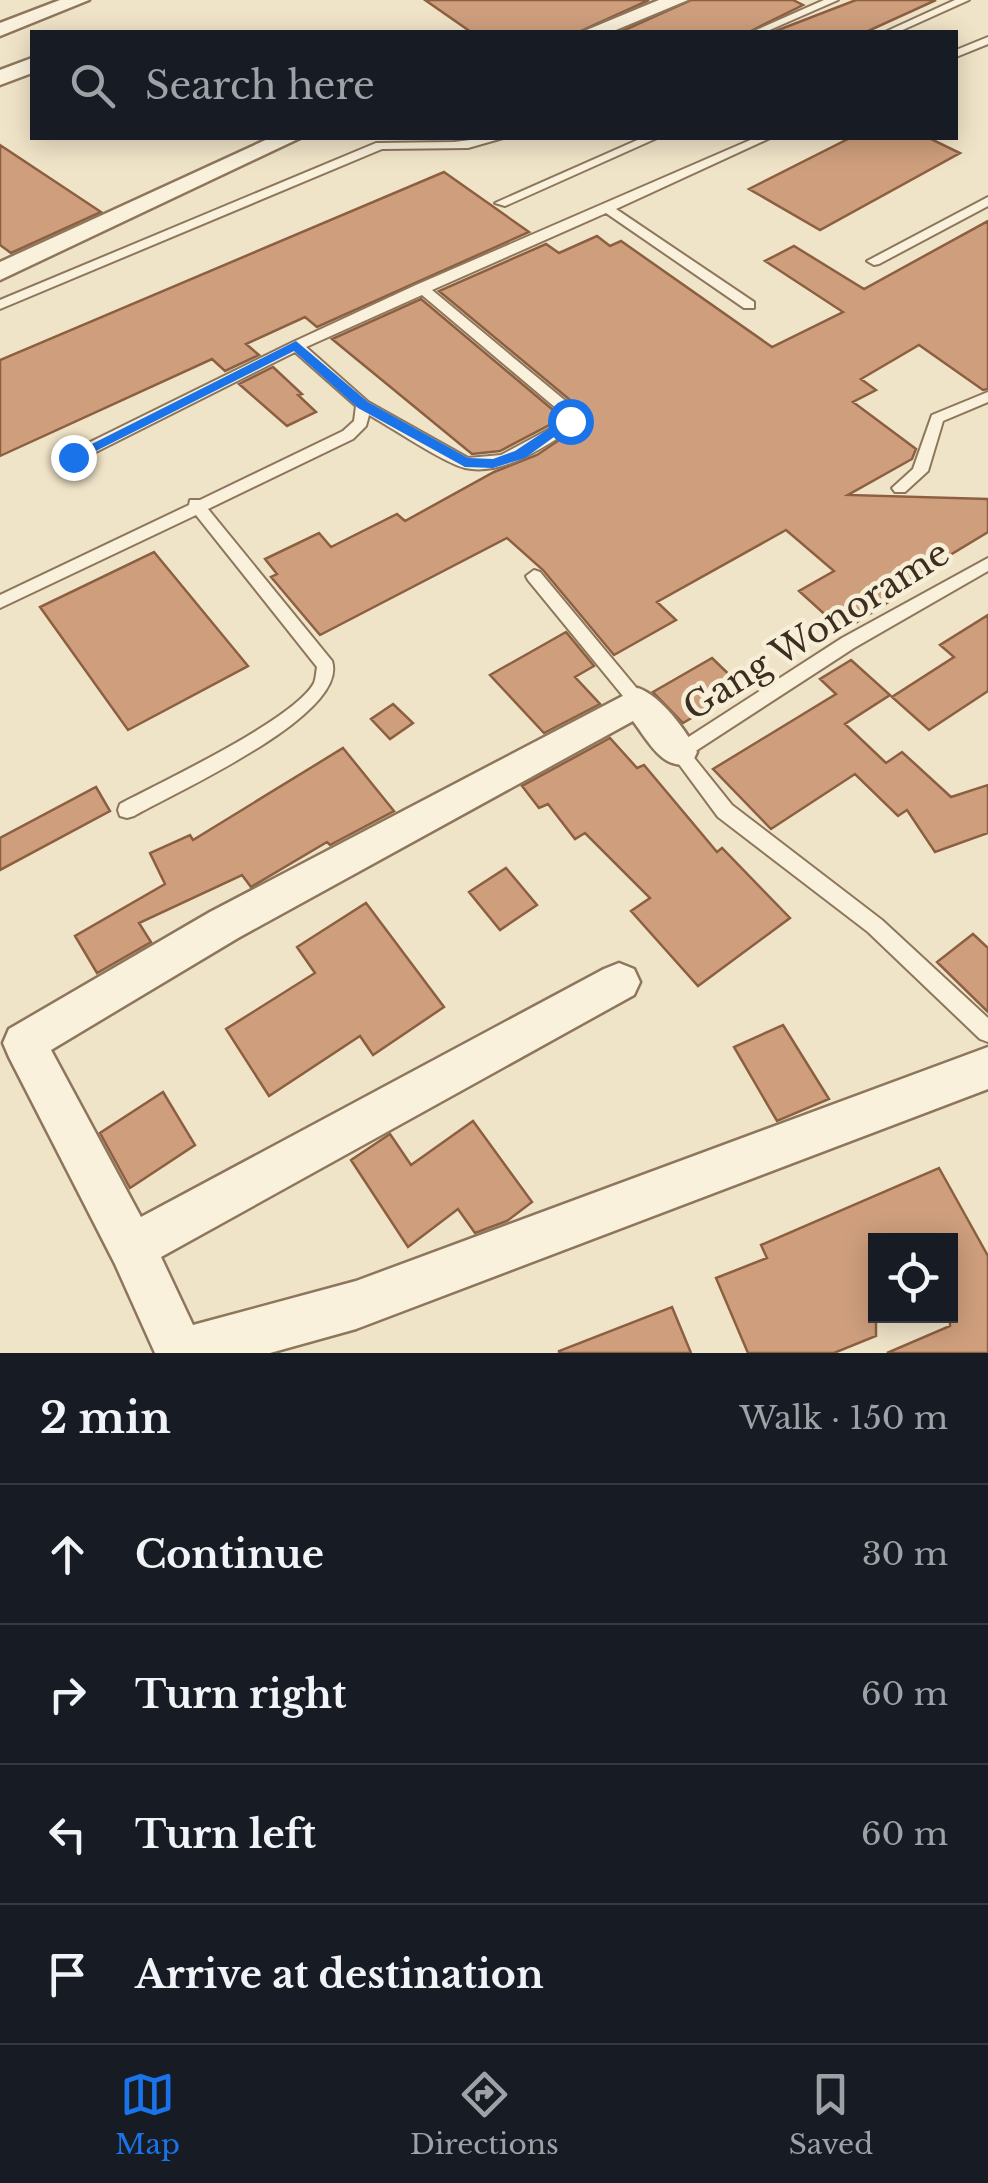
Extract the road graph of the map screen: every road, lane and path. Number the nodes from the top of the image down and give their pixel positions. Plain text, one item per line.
1 (79, 0) edge
2 (678, 0) edge
3 (832, 0) edge
4 (964, 0) edge
5 (0, 30) edge
6 (597, 30) edge
7 (763, 30) edge
8 (895, 30) edge
9 (988, 40) edge
10 (958, 53) edge
11 (30, 66) edge
12 (0, 78) edge
13 (284, 140) edge
14 (489, 140) edge
15 (646, 140) edge
16 (759, 140) edge
17 (988, 201) edge
18 (502, 203) dead end
19 (605, 208) junction
20 (874, 261) dead end
21 (3, 267) edge
22 (421, 288) junction
23 (0, 305) edge
24 (749, 305) dead end
25 (296, 346) junction
26 (988, 397) edge
27 (363, 405) junction
28 (73, 457) dead end
29 (900, 488) dead end
30 (196, 504) junction
31 (988, 564) edge
32 (534, 576) dead end
33 (0, 602) edge
34 (638, 702) junction
35 (680, 752) junction
36 (126, 810) dead end
37 (619, 982) dead end
38 (988, 1032) edge
39 (988, 1068) edge
40 (132, 1247) junction
41 (181, 1353) edge

1 - 5 street
2 - 6 street
3 - 7 lane
4 - 8 lane
9 - 10 lane
11 - 12 street
13 - 21 street
14 - 23 lane
15 - 18 lane
16 - 19 lane
17 - 20 lane
19 - 22 lane
19 - 24 lane
22 - 25 lane
22 - 27 lane
25 - 27 lane
25 - 28 lane
26 - 29 lane
27 - 30 lane
30 - 33 lane
30 - 36 lane
31 - 35 lane, Gang Wonorame
32 - 34 lane
34 - 35 street
34 - 40 street
35 - 38 lane
37 - 40 street
39 - 41 street
40 - 41 street

